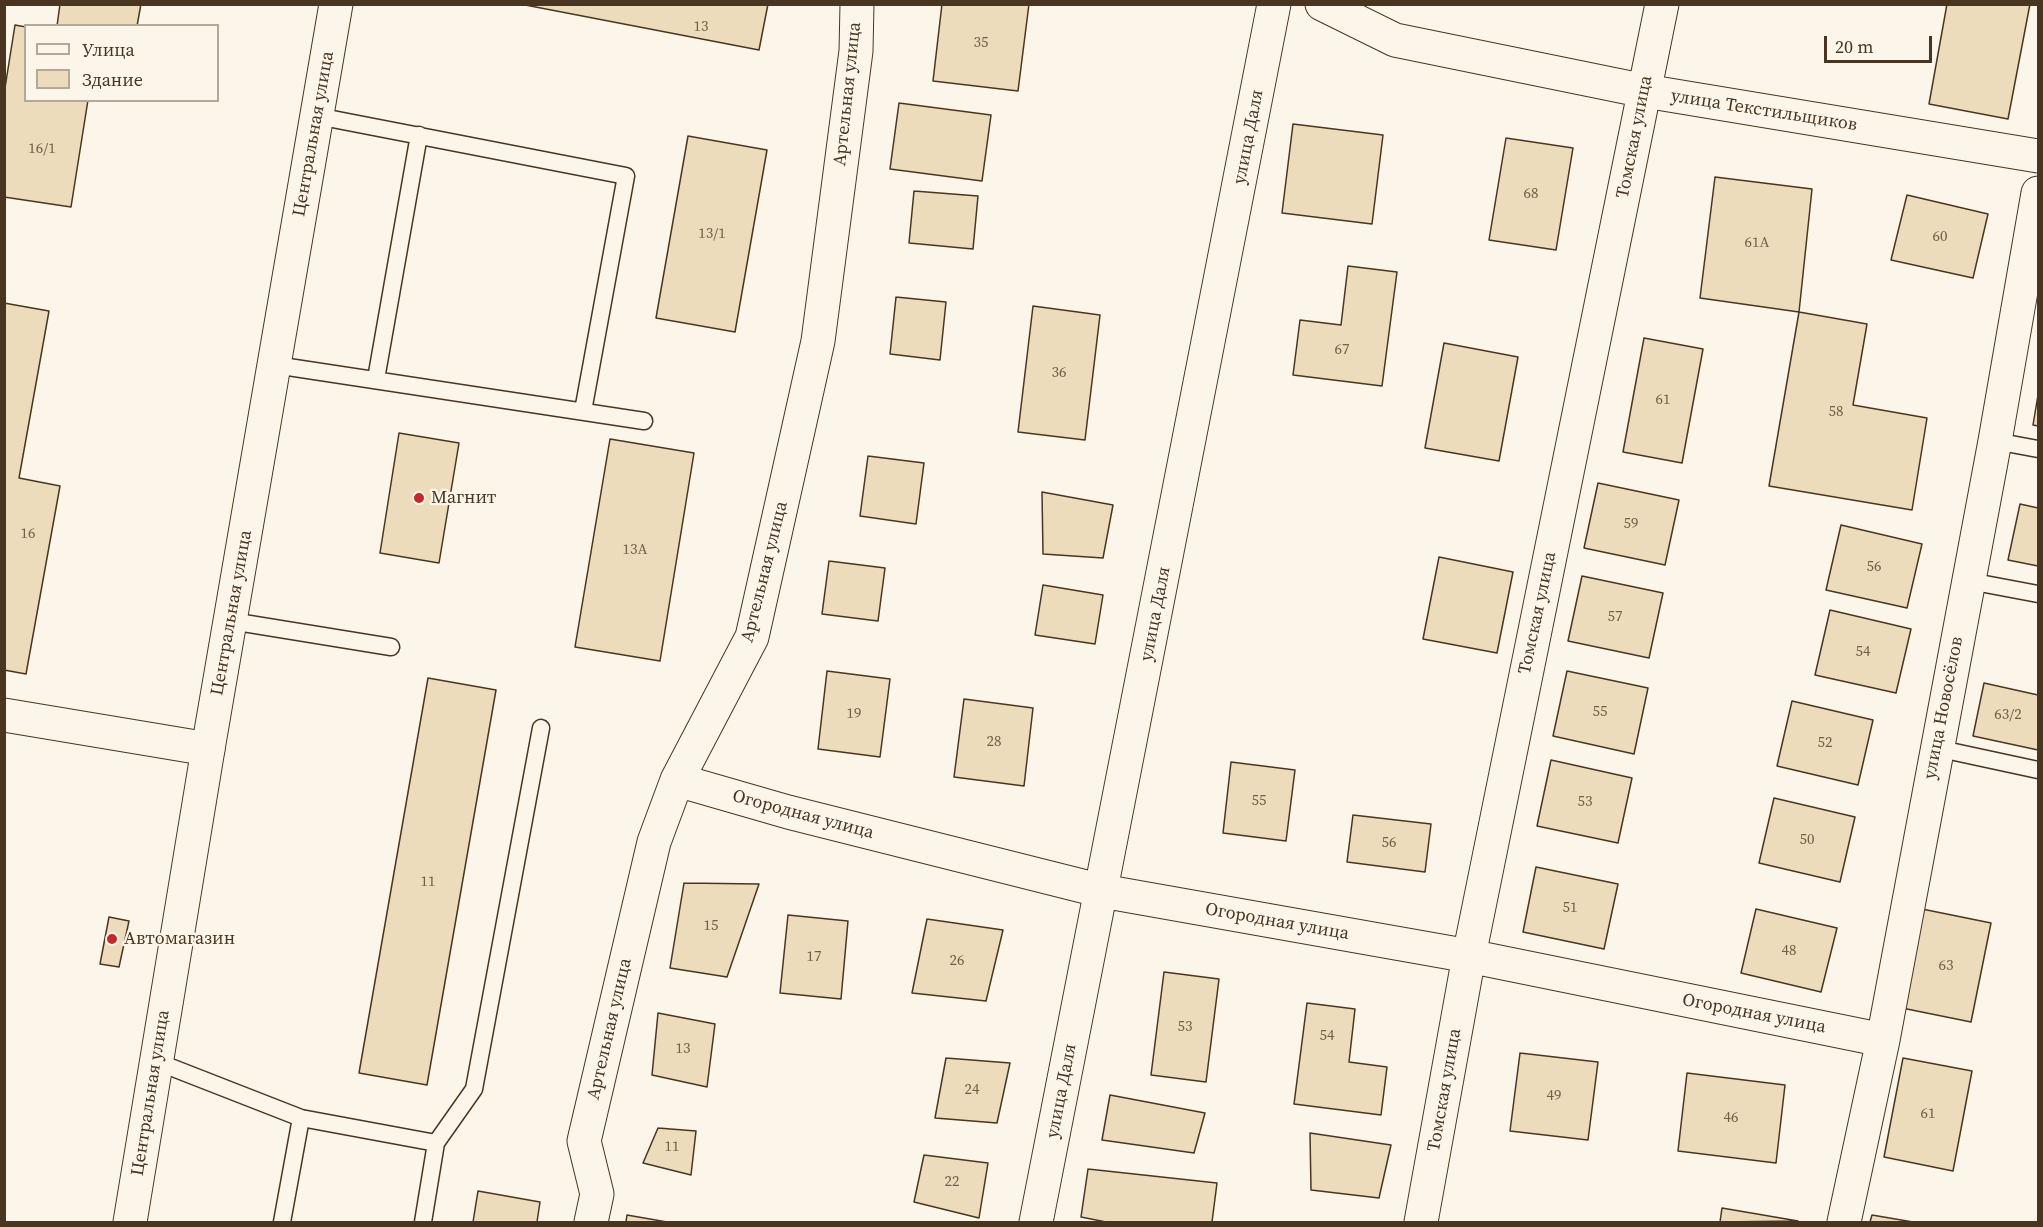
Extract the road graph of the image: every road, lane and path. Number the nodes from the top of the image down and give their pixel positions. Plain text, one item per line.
1 (336, 4) edge
2 (857, 4) edge
3 (1274, 4) edge
4 (1322, 4) edge
5 (1662, 4) edge
6 (1645, 92) junction
7 (317, 116) junction
8 (419, 135) junction
9 (2038, 156) edge
10 (2038, 193) edge
11 (274, 365) junction
12 (376, 379) junction
13 (583, 411) junction
14 (644, 421) dead end
15 (1995, 441) junction
16 (2038, 449) edge
17 (1969, 581) junction
18 (2038, 594) edge
19 (231, 621) junction
20 (391, 646) dead end
21 (4, 715) edge
22 (541, 728) dead end
23 (1936, 748) junction
24 (208, 749) junction
25 (2038, 770) edge
26 (677, 780) junction
27 (1102, 891) junction
28 (1468, 956) junction
29 (1882, 1040) junction
30 (155, 1061) junction
31 (301, 1118) junction
32 (436, 1143) junction
33 (130, 1222) edge
34 (282, 1222) edge
35 (423, 1222) edge
36 (591, 1222) edge
37 (1036, 1222) edge
38 (1421, 1222) edge
39 (1845, 1222) edge

1 - 7 street, Центральная улица
2 - 26 street, Артельная улица
3 - 27 street, улица Даля
4 - 6 street, улица Текстильщиков
5 - 6 street, Томская улица
6 - 9 street, улица Текстильщиков
6 - 28 street, Томская улица
7 - 8 lane
7 - 11 street, Центральная улица
8 - 12 lane
8 - 13 lane
10 - 15 street, улица Новосёлов
11 - 12 lane
11 - 19 street, Центральная улица
12 - 13 lane
13 - 14 lane
15 - 16 lane
15 - 17 street, улица Новосёлов
17 - 18 lane
17 - 23 street, улица Новосёлов
19 - 20 lane
19 - 24 street, Центральная улица
21 - 24 street
22 - 32 lane
23 - 25 lane
23 - 29 street, улица Новосёлов
24 - 30 street, Центральная улица
26 - 27 street, Огородная улица
26 - 36 street, Артельная улица
27 - 28 street, Огородная улица
27 - 37 street, улица Даля
28 - 29 street, Огородная улица
28 - 38 street, Томская улица
29 - 39 street, улица Новосёлов
30 - 31 lane
30 - 33 street, Центральная улица
31 - 32 lane
31 - 34 lane
32 - 35 lane

